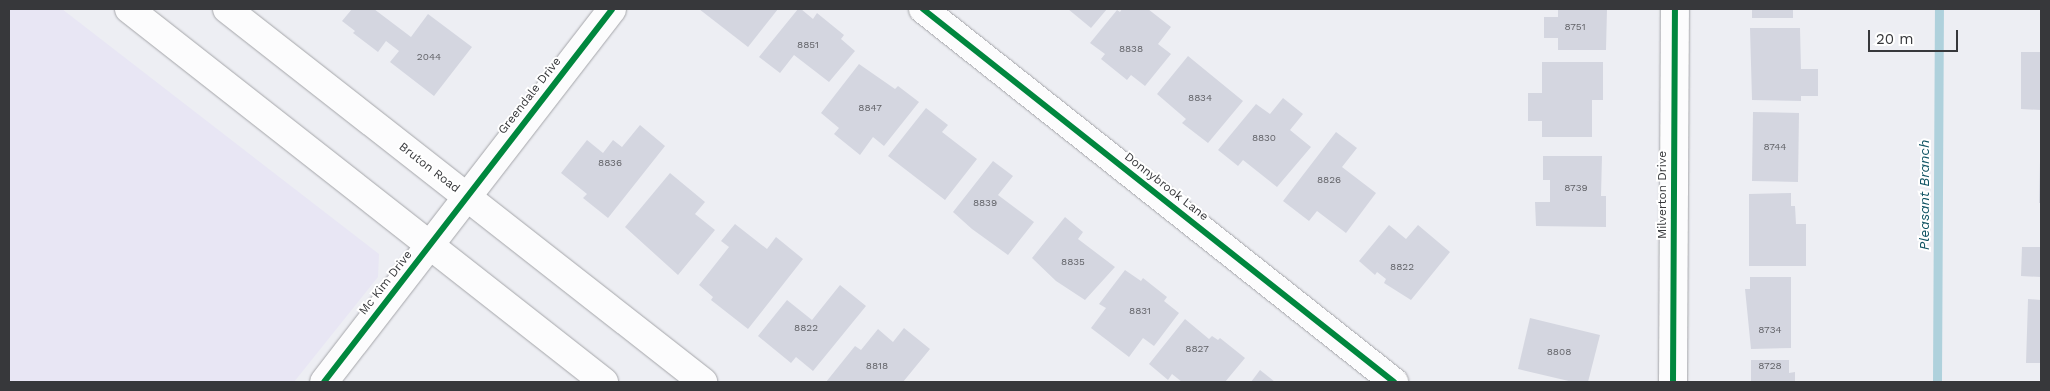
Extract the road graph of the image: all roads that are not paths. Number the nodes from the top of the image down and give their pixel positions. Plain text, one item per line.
1 (129, 9) edge
2 (227, 9) edge
3 (612, 9) edge
4 (923, 9) edge
5 (1675, 9) edge
6 (466, 198) junction
7 (430, 244) junction
8 (324, 382) edge
9 (604, 382) edge
10 (703, 382) edge
11 (1394, 382) edge
12 (1673, 382) edge

1 - 7 street
2 - 6 street, Bruton Road
3 - 6 street, Greendale Drive
4 - 11 street, Donnybrook Lane
5 - 12 street, Milverton Drive
6 - 7 street, Mc Kim Drive
6 - 10 street, Bruton Road
7 - 8 street, Mc Kim Drive
7 - 9 street

